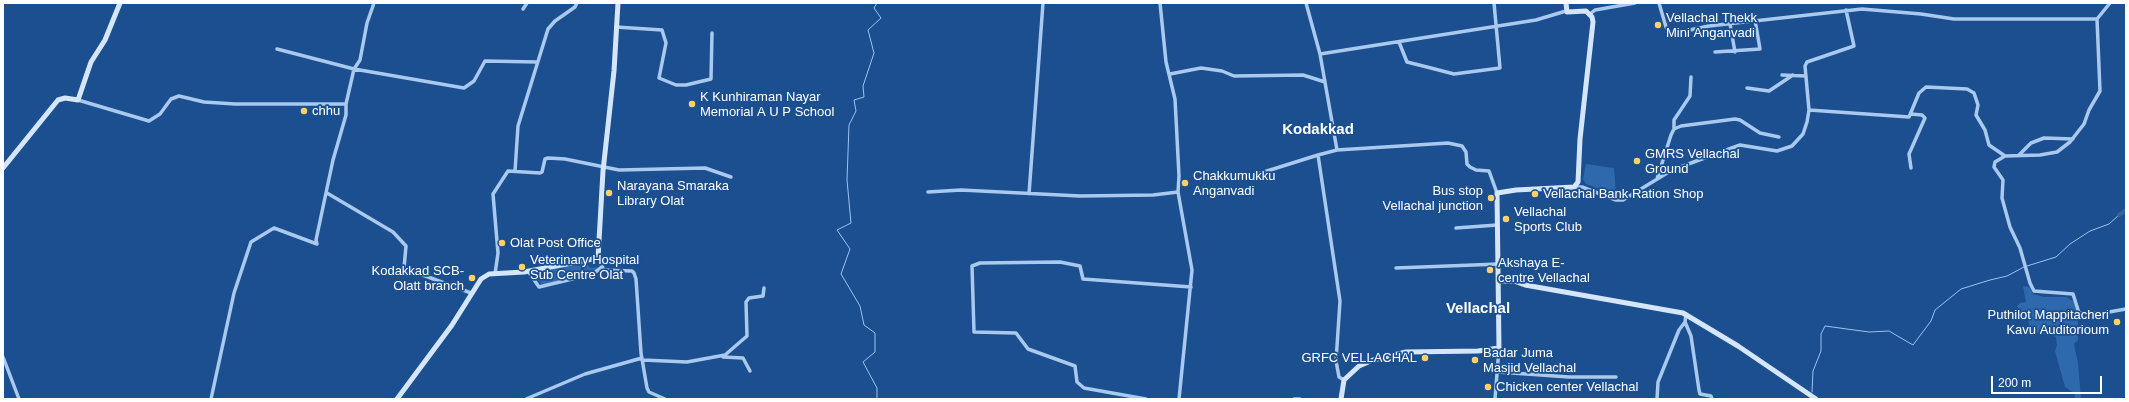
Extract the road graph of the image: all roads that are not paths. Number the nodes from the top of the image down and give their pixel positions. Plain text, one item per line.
1 (120, 3) edge
2 (374, 3) edge
3 (527, 3) edge
4 (578, 3) edge
5 (618, 3) edge
6 (1043, 3) edge
7 (1160, 3) edge
8 (1306, 3) edge
9 (1494, 3) edge
10 (1566, 3) edge
11 (1635, 3) edge
12 (1659, 3) edge
13 (2110, 3) edge
14 (524, 9) dead end
15 (1846, 10) junction
16 (1566, 11) junction
17 (1590, 14) junction
18 (2097, 19) junction
19 (1755, 20) junction
20 (1730, 24) junction
21 (1497, 26) junction
22 (616, 27) junction
23 (712, 33) dead end
24 (1399, 42) junction
25 (277, 49) dead end
26 (1715, 52) dead end
27 (1735, 52) junction
28 (1320, 54) junction
29 (538, 62) junction
30 (354, 69) junction
31 (1170, 74) junction
32 (1782, 75) dead end
33 (1793, 75) junction
34 (1805, 76) junction
35 (1690, 77) dead end
36 (1325, 82) junction
37 (1747, 88) dead end
38 (78, 100) junction
39 (346, 104) junction
40 (1808, 110) junction
41 (1911, 114) junction
42 (1674, 129) junction
43 (1778, 137) dead end
44 (2073, 139) junction
45 (1337, 150) junction
46 (1318, 155) junction
47 (2019, 155) junction
48 (2005, 156) junction
49 (603, 166) junction
50 (3, 168) edge
51 (1911, 168) dead end
52 (515, 171) junction
53 (1251, 176) dead end
54 (732, 177) dead end
55 (1656, 179) junction
56 (1574, 187) junction
57 (928, 192) dead end
58 (1178, 192) junction
59 (327, 193) junction
60 (1497, 193) junction
61 (1029, 194) junction
62 (1497, 225) junction
63 (1456, 228) dead end
64 (598, 258) junction
65 (1499, 264) junction
66 (602, 267) junction
67 (1396, 268) dead end
68 (528, 271) junction
69 (495, 274) junction
70 (1498, 281) junction
71 (1191, 287) junction
72 (764, 288) dead end
73 (471, 293) junction
74 (2126, 309) edge
75 (1686, 314) junction
76 (1685, 322) junction
77 (1499, 348) junction
78 (3, 357) edge
79 (719, 357) junction
80 (642, 359) junction
81 (750, 371) dead end
82 (1498, 372) junction
83 (1616, 377) dead end
84 (1344, 380) junction
85 (19, 399) edge
86 (211, 399) edge
87 (397, 399) edge
88 (526, 399) edge
89 (665, 399) edge
90 (1146, 399) edge
91 (1179, 399) edge
92 (1294, 399) edge
93 (1300, 399) edge
94 (1341, 399) edge
95 (1495, 399) edge
96 (1657, 399) edge
97 (1712, 399) edge
98 (1816, 399) edge

1 - 38 street
2 - 30 street
3 - 14 street
4 - 29 street
5 - 22 street
6 - 61 street
7 - 31 street
8 - 28 street
9 - 21 street
10 - 16 street
11 - 17 street
12 - 20 street
13 - 18 street
15 - 18 street
15 - 19 street
15 - 34 street
16 - 17 street
16 - 21 street
17 - 56 street
18 - 44 street
19 - 20 street
19 - 27 street
20 - 27 street
21 - 24 street
21 - 24 street
22 - 23 street
22 - 49 street
24 - 28 street
25 - 30 street
26 - 27 street
28 - 36 street
29 - 30 street
29 - 52 street
30 - 39 street
31 - 36 street
31 - 58 street
32 - 33 street
33 - 34 street
33 - 37 street
34 - 40 street
35 - 42 street
36 - 45 street
38 - 39 street
38 - 50 street
39 - 59 street
40 - 41 street
40 - 55 street
41 - 48 street
41 - 51 street
42 - 43 street
42 - 55 street
44 - 47 street
44 - 47 street
45 - 46 street
45 - 60 street
46 - 53 street
46 - 84 street
47 - 48 street
48 - 74 street
49 - 52 street
49 - 54 street
49 - 64 street
52 - 69 street
55 - 56 street
56 - 60 street
57 - 61 street
58 - 61 street
58 - 71 street
59 - 73 street
59 - 86 street
60 - 62 street
62 - 63 street
62 - 65 street
64 - 66 street
64 - 68 street
65 - 67 street
65 - 70 street
66 - 68 street
66 - 80 street
68 - 69 street
69 - 73 street
70 - 75 street
70 - 77 street
71 - 90 street
71 - 91 street
72 - 79 street
73 - 87 street
75 - 76 street
75 - 98 street
76 - 96 street
76 - 97 street
77 - 82 street
77 - 84 street
78 - 85 street
79 - 80 street
79 - 81 street
80 - 88 street
80 - 89 street
82 - 83 street
82 - 95 street
84 - 94 street
92 - 93 street

